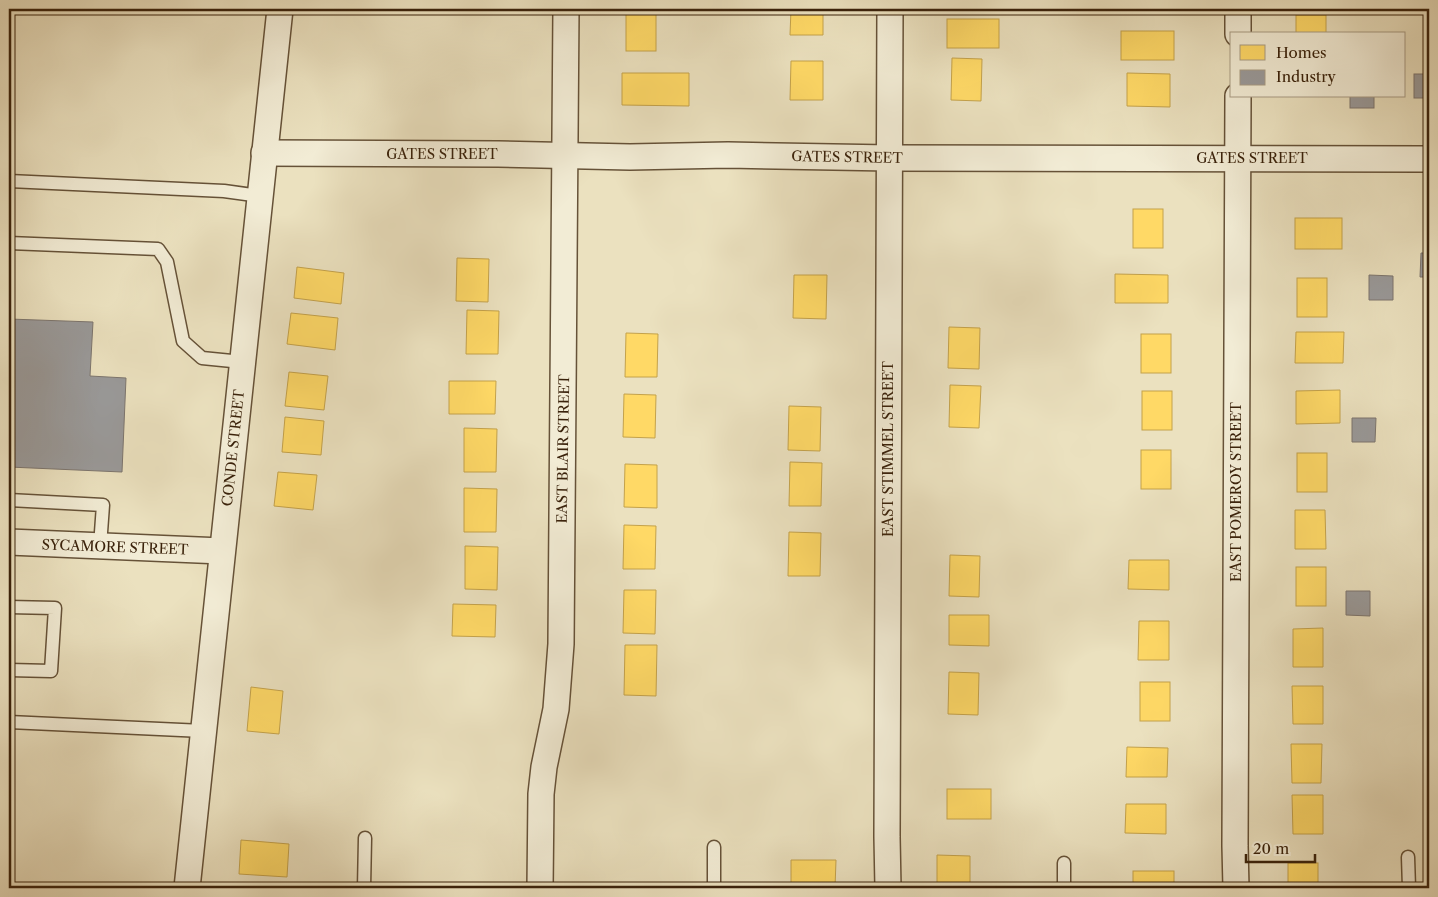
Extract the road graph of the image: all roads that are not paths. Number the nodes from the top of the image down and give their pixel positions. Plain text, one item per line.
1 (280, 9) edge
2 (566, 9) edge
3 (890, 9) edge
4 (1238, 9) edge
5 (1238, 32) edge
6 (1238, 98) edge
7 (264, 153) junction
8 (566, 156) junction
9 (890, 158) junction
10 (1238, 158) junction
11 (1429, 159) edge
12 (9, 181) edge
13 (260, 196) junction
14 (9, 243) edge
15 (242, 362) junction
16 (9, 500) edge
17 (9, 542) edge
18 (100, 546) junction
19 (222, 551) junction
20 (9, 607) edge
21 (9, 670) edge
22 (9, 722) edge
23 (203, 731) junction
24 (364, 838) dead end
25 (714, 847) dead end
26 (1408, 856) dead end
27 (1064, 863) dead end
28 (187, 888) edge
29 (364, 888) edge
30 (540, 888) edge
31 (714, 888) edge
32 (888, 888) edge
33 (1064, 888) edge
34 (1236, 888) edge
35 (1409, 888) edge

1 - 7 street, CONDE STREET
2 - 8 street, EAST BLAIR STREET
3 - 9 street, EAST STIMMEL STREET
4 - 5 street
6 - 10 street, EAST POMEROY STREET
7 - 8 street, GATES STREET
7 - 13 street, CONDE STREET
8 - 9 street, GATES STREET
8 - 30 street, EAST BLAIR STREET
9 - 10 street, GATES STREET
9 - 32 street, EAST STIMMEL STREET
10 - 11 street, GATES STREET
10 - 34 street, EAST POMEROY STREET
12 - 13 lane
13 - 15 street, CONDE STREET
14 - 15 lane
15 - 19 street, CONDE STREET
16 - 18 lane
17 - 18 street, SYCAMORE STREET
18 - 19 street, SYCAMORE STREET
19 - 23 street, CONDE STREET
20 - 21 lane
22 - 23 lane
23 - 28 street, CONDE STREET
24 - 29 lane
25 - 31 lane
26 - 35 lane
27 - 33 lane

